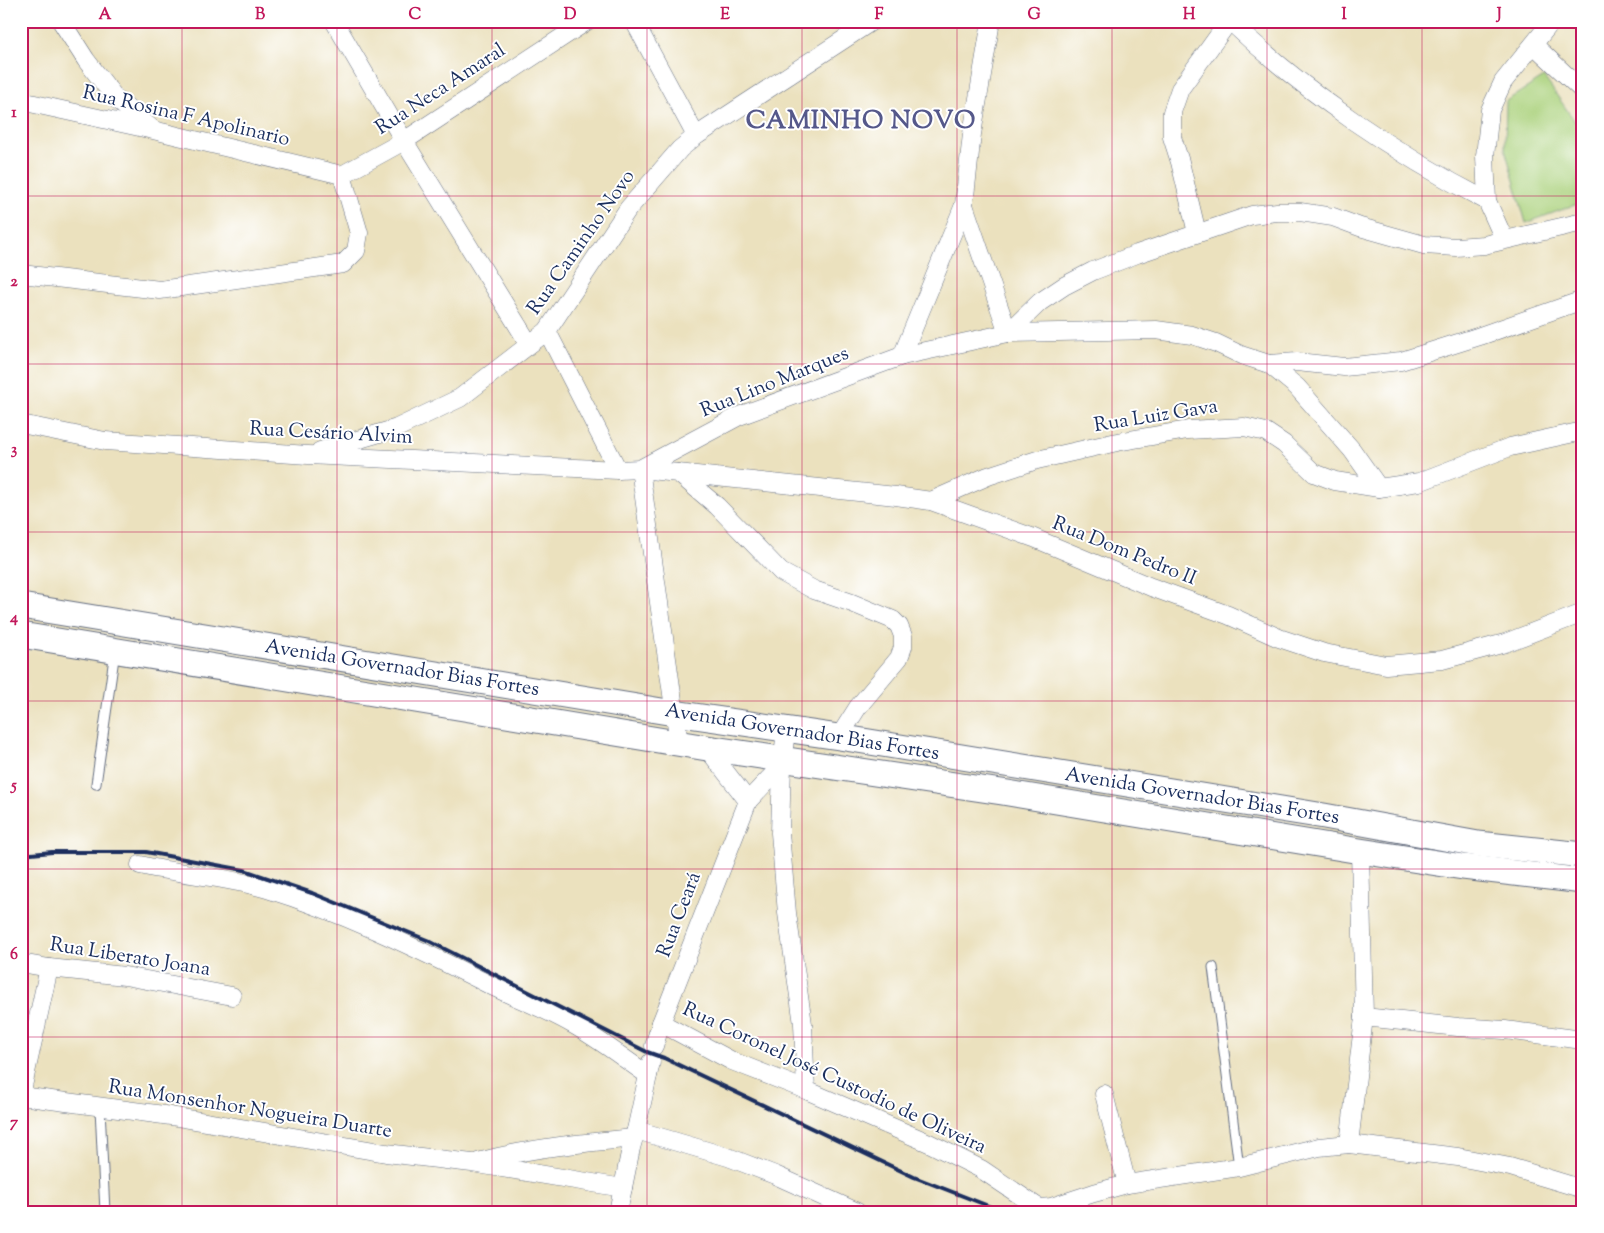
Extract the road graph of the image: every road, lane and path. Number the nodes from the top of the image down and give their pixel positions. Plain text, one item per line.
1 (61, 21) edge
2 (334, 21) edge
3 (587, 21) edge
4 (634, 21) edge
5 (872, 21) edge
6 (1229, 21) edge
7 (1552, 21) edge
8 (989, 22) edge
9 (1534, 45) junction
10 (1583, 91) edge
11 (21, 101) edge
12 (153, 130) junction
13 (696, 136) junction
14 (404, 141) junction
15 (342, 175) junction
16 (1487, 201) junction
17 (964, 205) junction
18 (1583, 222) edge
19 (1197, 233) junction
20 (1504, 240) junction
21 (21, 274) edge
22 (1583, 300) edge
23 (547, 331) junction
24 (1008, 334) junction
25 (529, 344) junction
26 (902, 356) junction
27 (1270, 364) junction
28 (21, 424) edge
29 (1583, 431) edge
30 (308, 454) junction
31 (640, 469) junction
32 (618, 470) junction
33 (678, 473) junction
34 (1379, 488) junction
35 (931, 501) junction
36 (21, 606) edge
37 (1583, 613) edge
38 (133, 625) junction
39 (21, 635) edge
40 (122, 652) junction
41 (351, 661) junction
42 (347, 689) junction
43 (674, 713) junction
44 (786, 730) junction
45 (839, 738) junction
46 (679, 742) junction
47 (708, 748) junction
48 (782, 762) junction
49 (1006, 765) junction
50 (96, 784) dead end
51 (1002, 792) junction
52 (748, 800) junction
53 (1324, 816) junction
54 (1323, 845) junction
55 (1360, 852) junction
56 (1583, 855) edge
57 (140, 865) dead end
58 (1583, 881) edge
59 (21, 963) edge
60 (1213, 967) dead end
61 (49, 968) junction
62 (232, 996) dead end
63 (1364, 1017) junction
64 (661, 1023) junction
65 (1583, 1040) edge
66 (651, 1061) junction
67 (806, 1090) junction
68 (1104, 1094) dead end
69 (21, 1096) edge
70 (100, 1108) junction
71 (635, 1134) junction
72 (1349, 1144) junction
73 (472, 1163) junction
74 (1240, 1167) junction
75 (1127, 1184) junction
76 (623, 1188) junction
77 (1583, 1189) edge
78 (105, 1212) edge
79 (618, 1212) edge
80 (857, 1212) edge

1 - 12 street
2 - 14 street
3 - 14 street, Rua Neca Amaral
4 - 13 street
5 - 13 street, Rua Caminho Novo
6 - 16 street
6 - 19 street
7 - 9 street
8 - 17 street
9 - 10 street
9 - 16 street
11 - 12 street, Rua Rosina F Apolinario
12 - 15 street, Rua Rosina F Apolinario
13 - 23 street, Rua Caminho Novo
14 - 15 street, Rua Neca Amaral
14 - 25 street
15 - 21 street
16 - 20 street
17 - 24 street
17 - 26 street
18 - 20 street
19 - 20 street
19 - 24 street
22 - 27 street
23 - 25 street, Rua Caminho Novo
23 - 32 street
24 - 26 street, Rua Lino Marques
24 - 27 street, Rua Lino Marques
25 - 30 street, Rua Caminho Novo
26 - 31 street, Rua Lino Marques
27 - 34 street
28 - 30 street, Rua Cesário Alvim
29 - 34 street, Rua Luiz Gava
30 - 32 street, Rua Cesário Alvim
31 - 32 street, Rua Cesário Alvim
31 - 33 street, Rua Dom Pedro II
31 - 43 street
33 - 35 street, Rua Dom Pedro II
33 - 45 street
34 - 35 street, Rua Luiz Gava
35 - 37 street, Rua Dom Pedro II
36 - 38 main road, Avenida Governador Bias Fortes
38 - 40 main road
38 - 41 main road, Avenida Governador Bias Fortes
39 - 40 main road, Avenida Governador Bias Fortes
40 - 42 main road, Avenida Governador Bias Fortes
40 - 50 lane
41 - 42 main road
41 - 43 main road, Avenida Governador Bias Fortes
42 - 46 main road, Avenida Governador Bias Fortes
43 - 44 main road, Avenida Governador Bias Fortes
43 - 46 street
44 - 45 main road, Avenida Governador Bias Fortes
44 - 48 street
45 - 49 main road, Avenida Governador Bias Fortes
46 - 47 main road, Avenida Governador Bias Fortes
47 - 48 main road, Avenida Governador Bias Fortes
47 - 52 street
48 - 51 main road, Avenida Governador Bias Fortes
48 - 52 street, Rua Ceará
48 - 67 street
49 - 51 main road
49 - 53 main road, Avenida Governador Bias Fortes
51 - 54 main road, Avenida Governador Bias Fortes
52 - 64 street, Rua Ceará
53 - 54 main road
53 - 56 main road, Avenida Governador Bias Fortes
54 - 55 main road, Avenida Governador Bias Fortes
55 - 58 main road, Avenida Governador Bias Fortes
55 - 63 street
57 - 66 street
59 - 61 street, Rua Liberato Joana
60 - 74 lane
61 - 62 street, Rua Liberato Joana
61 - 69 street
63 - 65 street
63 - 72 street
64 - 66 street, Rua Ceará
64 - 67 street, Rua Coronel José Custodio de Oliveira
66 - 71 street, Rua Ceará
67 - 75 street, Rua Coronel José Custodio de Oliveira
68 - 75 street
69 - 70 street, Rua Monsenhor Nogueira Duarte
70 - 73 street, Rua Monsenhor Nogueira Duarte
70 - 78 lane
71 - 73 street, Rua Monsenhor Nogueira Duarte
71 - 76 street, Rua Ceará
71 - 80 street
72 - 74 street, Rua Coronel José Custodio de Oliveira
72 - 77 street, Rua Coronel José Custodio de Oliveira
73 - 76 street, Rua Monsenhor Nogueira Duarte
74 - 75 street, Rua Coronel José Custodio de Oliveira
76 - 79 street, Rua Ceará

